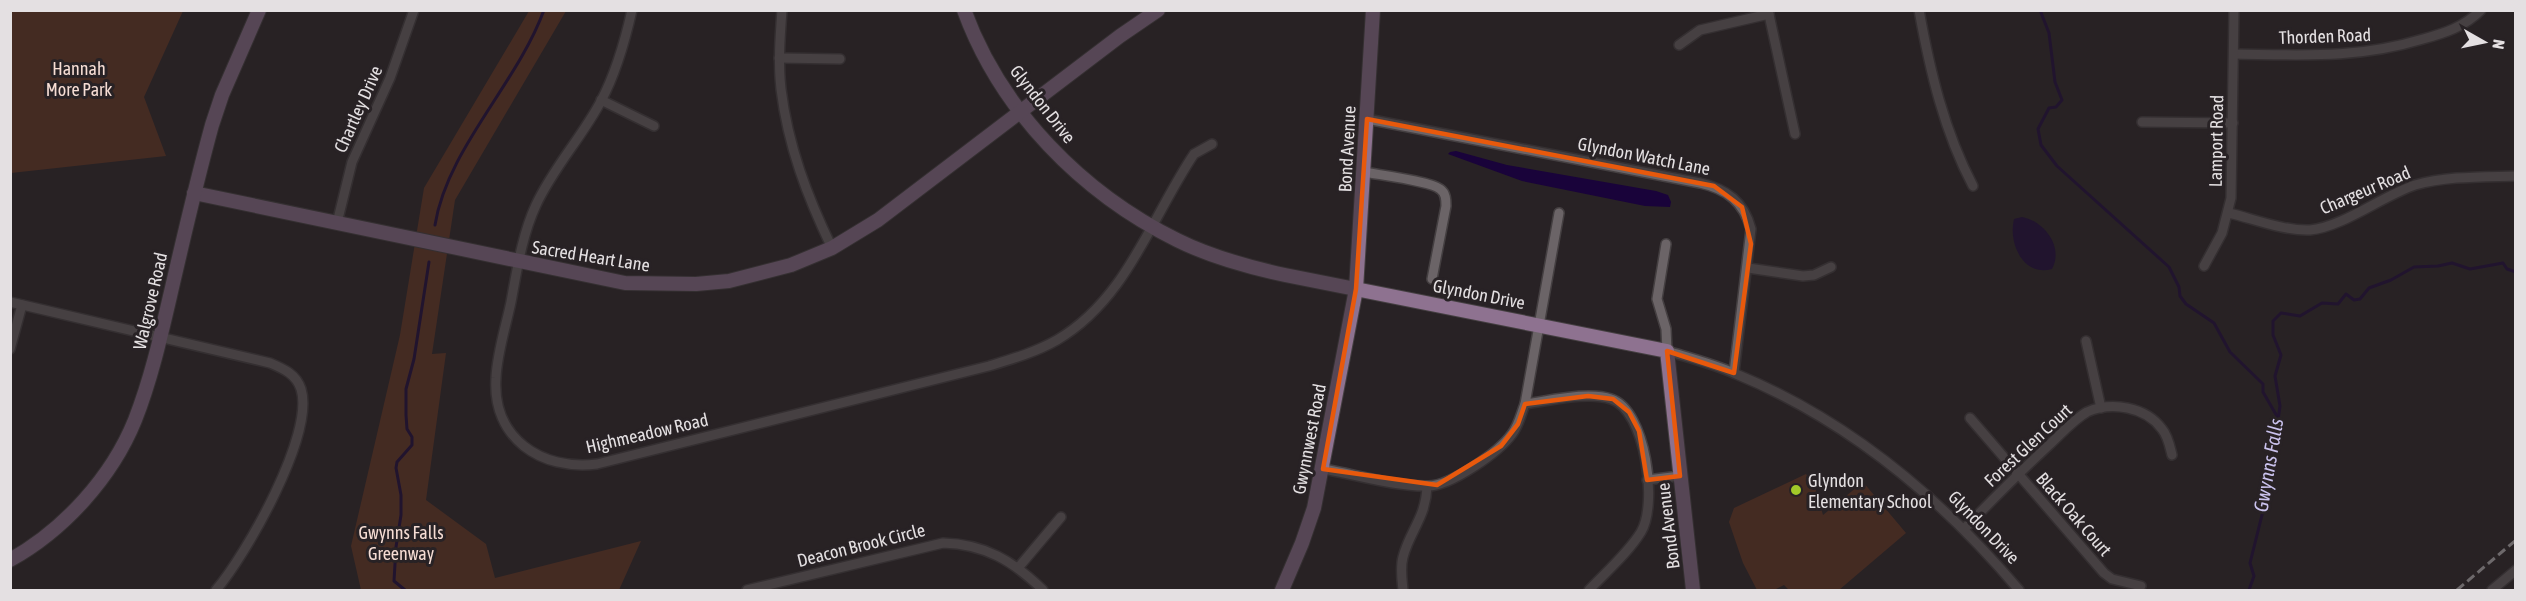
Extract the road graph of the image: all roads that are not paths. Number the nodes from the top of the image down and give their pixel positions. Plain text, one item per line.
1 (259, 10) edge
2 (414, 10) edge
3 (632, 10) edge
4 (782, 10) edge
5 (964, 10) edge
6 (1158, 10) edge
7 (1373, 10) edge
8 (1918, 10) edge
9 (2234, 10) edge
10 (2481, 10) edge
11 (1768, 12) edge
12 (1679, 45) dead end
13 (2234, 54) junction
14 (779, 58) junction
15 (840, 59) dead end
16 (601, 100) junction
17 (1021, 111) junction
18 (1367, 119) junction
19 (2142, 122) dead end
20 (2233, 123) junction
21 (654, 126) dead end
22 (1795, 134) dead end
23 (1212, 144) dead end
24 (1364, 172) junction
25 (2516, 176) edge
26 (1973, 186) dead end
27 (194, 193) junction
28 (1559, 213) dead end
29 (2229, 213) junction
30 (337, 223) junction
31 (1152, 226) junction
32 (1666, 244) dead end
33 (832, 248) junction
34 (519, 262) junction
35 (2204, 266) dead end
36 (1831, 267) dead end
37 (1748, 268) junction
38 (1432, 279) dead end
39 (1356, 289) junction
40 (10, 302) edge
41 (22, 305) junction
42 (1539, 324) junction
43 (160, 338) junction
44 (2086, 341) dead end
45 (10, 349) edge
46 (1667, 351) junction
47 (1734, 373) junction
48 (1525, 404) junction
49 (2101, 408) junction
50 (1970, 418) dead end
51 (2172, 455) dead end
52 (1323, 469) junction
53 (2017, 474) junction
54 (1680, 476) junction
55 (1647, 480) junction
56 (1427, 486) junction
57 (1061, 517) dead end
58 (1964, 529) junction
59 (10, 560) edge
60 (1018, 568) junction
61 (2516, 570) edge
62 (2141, 586) dead end
63 (216, 591) edge
64 (747, 591) edge
65 (1043, 591) edge
66 (1282, 591) edge
67 (1403, 591) edge
68 (1589, 591) edge
69 (1693, 591) edge
70 (2019, 591) edge
71 (2492, 591) edge

1 - 27 street, Walgrove Road
2 - 30 street, Chartley Drive
3 - 16 street, Highmeadow Road
4 - 14 street
5 - 17 street, Glyndon Drive
6 - 17 street, Sacred Heart Lane
7 - 18 street, Bond Avenue
8 - 26 street
9 - 13 street, Lamport Road
10 - 13 street, Thorden Road
11 - 12 street
11 - 22 street
13 - 20 street, Lamport Road
14 - 15 street
14 - 33 street
16 - 21 street
16 - 34 street, Highmeadow Road
17 - 31 street, Glyndon Drive
17 - 33 street, Sacred Heart Lane
18 - 24 street, Bond Avenue
18 - 37 street, Glyndon Watch Lane
19 - 20 street
20 - 29 street, Lamport Road
23 - 31 street, Highmeadow Road
24 - 38 street
24 - 39 street, Bond Avenue
25 - 29 street, Chargeur Road
27 - 30 street, Sacred Heart Lane
27 - 43 street, Walgrove Road
28 - 42 street
29 - 35 street, Lamport Road
30 - 34 street, Sacred Heart Lane
31 - 34 street, Highmeadow Road
31 - 39 street, Glyndon Drive
32 - 46 street
33 - 34 street, Sacred Heart Lane
36 - 37 street
37 - 47 street, Glyndon Watch Lane
39 - 42 street, Glyndon Drive
39 - 52 street, Gwynnwest Road
40 - 41 street
41 - 43 street
41 - 45 street
42 - 46 street, Glyndon Drive
42 - 48 street
43 - 59 street, Walgrove Road
43 - 63 street
44 - 49 street
46 - 47 street, Glyndon Drive
46 - 54 street, Bond Avenue
47 - 58 street, Glyndon Drive
48 - 55 street
48 - 56 street
49 - 51 street, Forest Glen Court
49 - 53 street, Forest Glen Court
50 - 53 street, Black Oak Court
52 - 56 street
52 - 66 street, Gwynnwest Road
53 - 58 street, Forest Glen Court
53 - 62 street, Black Oak Court
54 - 55 street
54 - 69 street, Bond Avenue
55 - 68 street
56 - 67 street
57 - 60 street
58 - 70 street, Glyndon Drive
60 - 64 street, Deacon Brook Circle
60 - 65 street, Deacon Brook Circle
61 - 71 street

